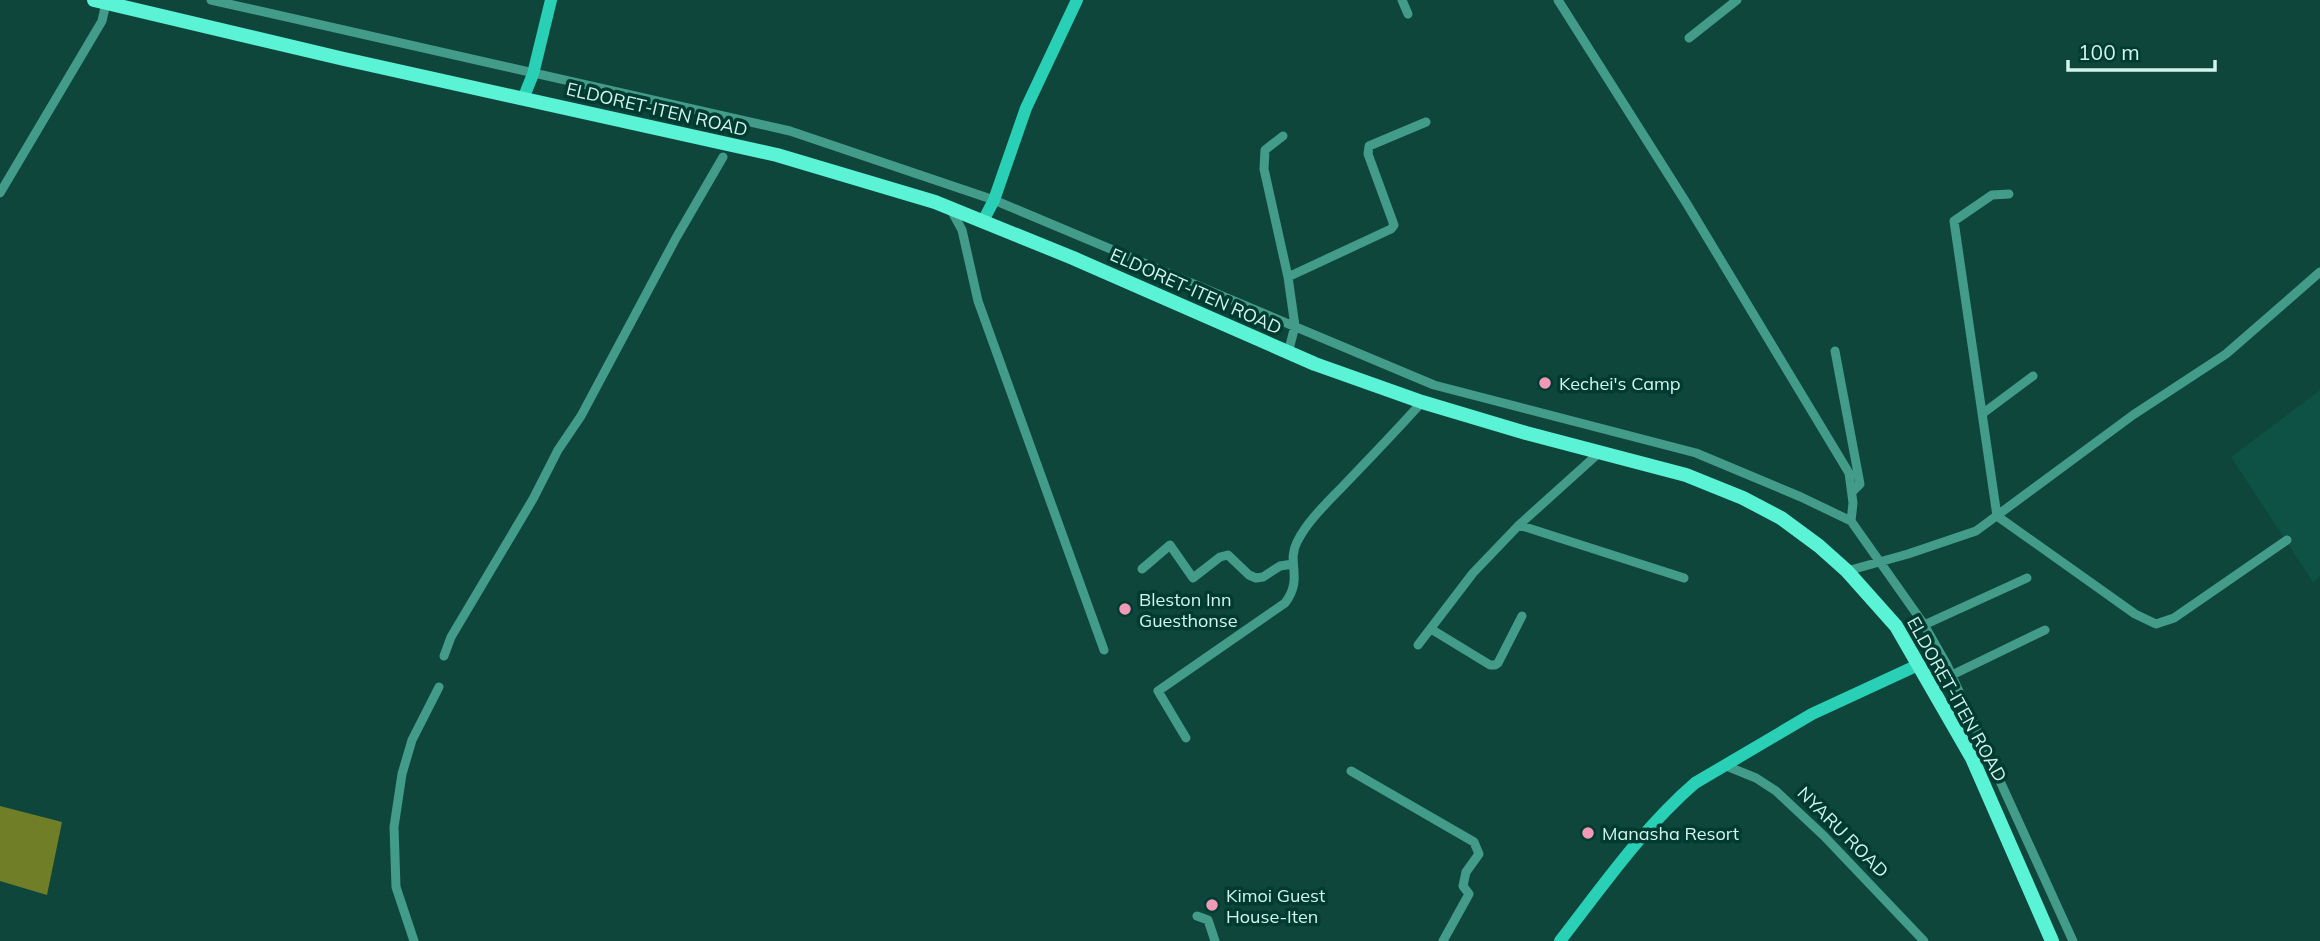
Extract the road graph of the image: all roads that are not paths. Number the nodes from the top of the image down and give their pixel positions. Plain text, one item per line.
1 (211, 0) edge
2 (551, 0) edge
3 (1077, 0) edge
4 (1402, 0) edge
5 (1558, 0) edge
6 (1737, 0) edge
7 (98, 1) edge
8 (1408, 14) dead end
9 (1689, 38) dead end
10 (533, 74) junction
11 (523, 99) junction
12 (1426, 122) dead end
13 (1283, 136) dead end
14 (723, 157) dead end
15 (0, 193) edge
16 (2009, 194) dead end
17 (994, 200) junction
18 (949, 207) junction
19 (983, 221) junction
20 (2320, 272) edge
21 (1288, 277) junction
22 (1295, 326) junction
23 (1835, 351) dead end
24 (1288, 353) junction
25 (2033, 376) dead end
26 (1422, 402) junction
27 (1982, 414) junction
28 (1600, 452) junction
29 (1853, 491) junction
30 (1997, 516) junction
31 (1851, 521) junction
32 (1519, 525) junction
33 (2287, 540) dead end
34 (1878, 561) junction
35 (1293, 564) junction
36 (1142, 569) dead end
37 (1847, 571) junction
38 (1684, 578) dead end
39 (2027, 578) dead end
40 (1522, 616) dead end
41 (1924, 625) junction
42 (1431, 629) junction
43 (2045, 630) dead end
44 (1418, 645) dead end
45 (1104, 650) dead end
46 (444, 656) dead end
47 (1918, 665) junction
48 (1952, 675) junction
49 (439, 687) dead end
50 (1186, 738) dead end
51 (1719, 769) junction
52 (1351, 771) dead end
53 (1197, 916) dead end
54 (2071, 937) edge
55 (414, 941) edge
56 (1215, 941) edge
57 (1443, 941) edge
58 (1560, 941) edge
59 (1924, 941) edge
60 (2054, 941) edge

1 - 10 street
2 - 10 main road
3 - 17 main road
4 - 8 street
5 - 29 street
6 - 9 street
7 - 11 main road, ELDORET-ITEN ROAD
7 - 15 street
10 - 11 main road
10 - 17 street
11 - 18 main road, ELDORET-ITEN ROAD
12 - 21 street
13 - 21 street
14 - 46 street
16 - 27 street
17 - 19 main road
17 - 22 street
18 - 19 main road, ELDORET-ITEN ROAD
18 - 45 street
19 - 24 main road, ELDORET-ITEN ROAD
20 - 30 street
21 - 22 street
22 - 24 street
22 - 31 street
23 - 29 street
24 - 26 main road, ELDORET-ITEN ROAD
25 - 27 street
26 - 28 main road, ELDORET-ITEN ROAD
26 - 35 street
27 - 30 street
28 - 32 street
28 - 37 main road, ELDORET-ITEN ROAD
29 - 31 street
30 - 33 street
30 - 34 street
31 - 34 street
32 - 38 street
32 - 42 street
34 - 37 street
34 - 41 street
35 - 36 street
35 - 50 street
37 - 47 main road, ELDORET-ITEN ROAD
39 - 41 street
40 - 42 street
41 - 48 street
42 - 44 street
43 - 48 street
47 - 51 main road
47 - 60 main road, ELDORET-ITEN ROAD
48 - 54 street
49 - 55 street
51 - 58 main road
51 - 59 street, NYARU ROAD
52 - 57 street
53 - 56 street
54 - 60 street

